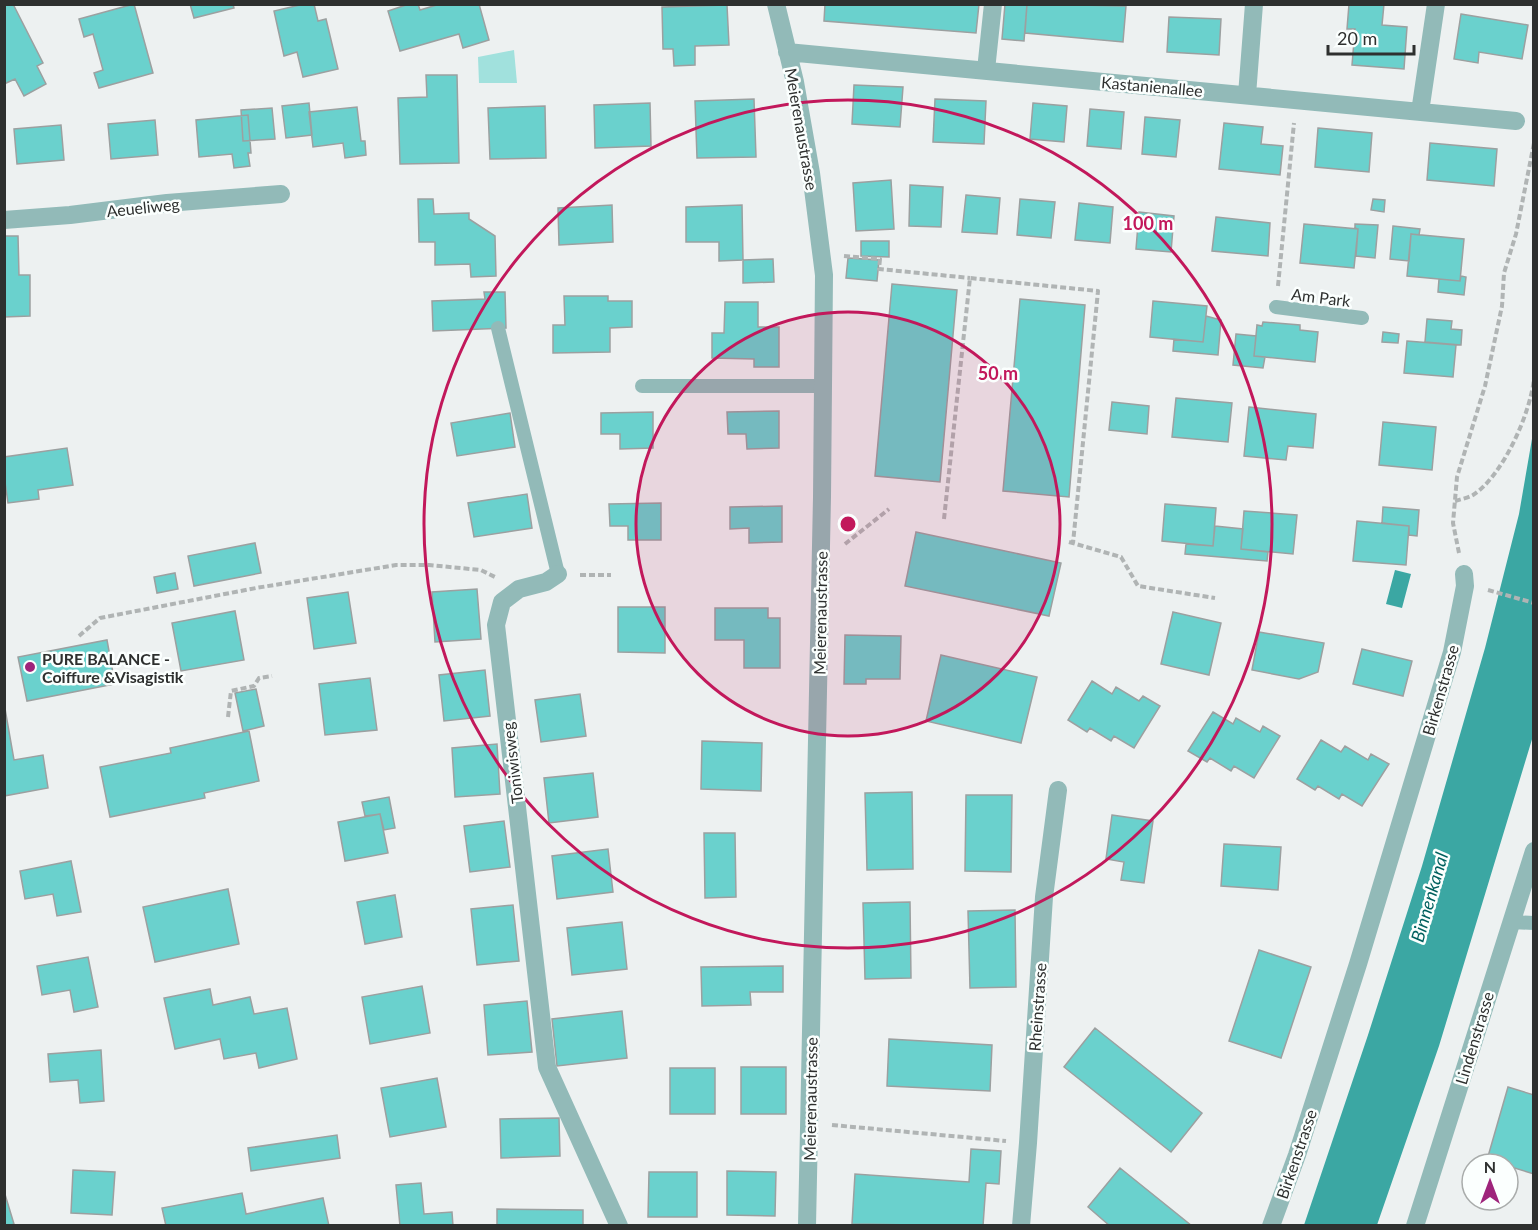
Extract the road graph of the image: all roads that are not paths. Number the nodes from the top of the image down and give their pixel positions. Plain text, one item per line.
1 (776, 4) edge
2 (993, 4) edge
3 (1254, 4) edge
4 (1436, 4) edge
5 (787, 52) junction
6 (986, 70) junction
7 (1247, 95) junction
8 (1420, 112) junction
9 (1516, 121) dead end
10 (281, 194) dead end
11 (4, 220) edge
12 (1276, 308) road end
13 (1362, 318) dead end
14 (498, 328) dead end
15 (642, 386) dead end
16 (823, 386) junction
17 (558, 574) joint
18 (1464, 574) road end
19 (1058, 790) dead end
20 (1533, 851) edge
21 (1511, 922) junction
22 (1533, 923) edge
23 (619, 1226) edge
24 (807, 1226) edge
25 (1021, 1226) edge
26 (1271, 1226) edge
27 (1415, 1226) edge

1 - 5 street, Meierenaustrasse
2 - 6 street
3 - 7 street
4 - 8 street
5 - 6 street, Kastanienallee
5 - 16 street, Meierenaustrasse
6 - 7 street, Kastanienallee
7 - 8 street, Kastanienallee
8 - 9 street, Kastanienallee
10 - 11 street, Aeueliweg
12 - 13 lane, Am Park
14 - 17 lane
15 - 16 lane
16 - 24 street, Meierenaustrasse
17 - 23 street, Toniwisweg
18 - 26 street, Birkenstrasse
19 - 25 street, Rheinstrasse
20 - 21 street, Lindenstrasse
21 - 22 lane
21 - 27 street, Lindenstrasse

